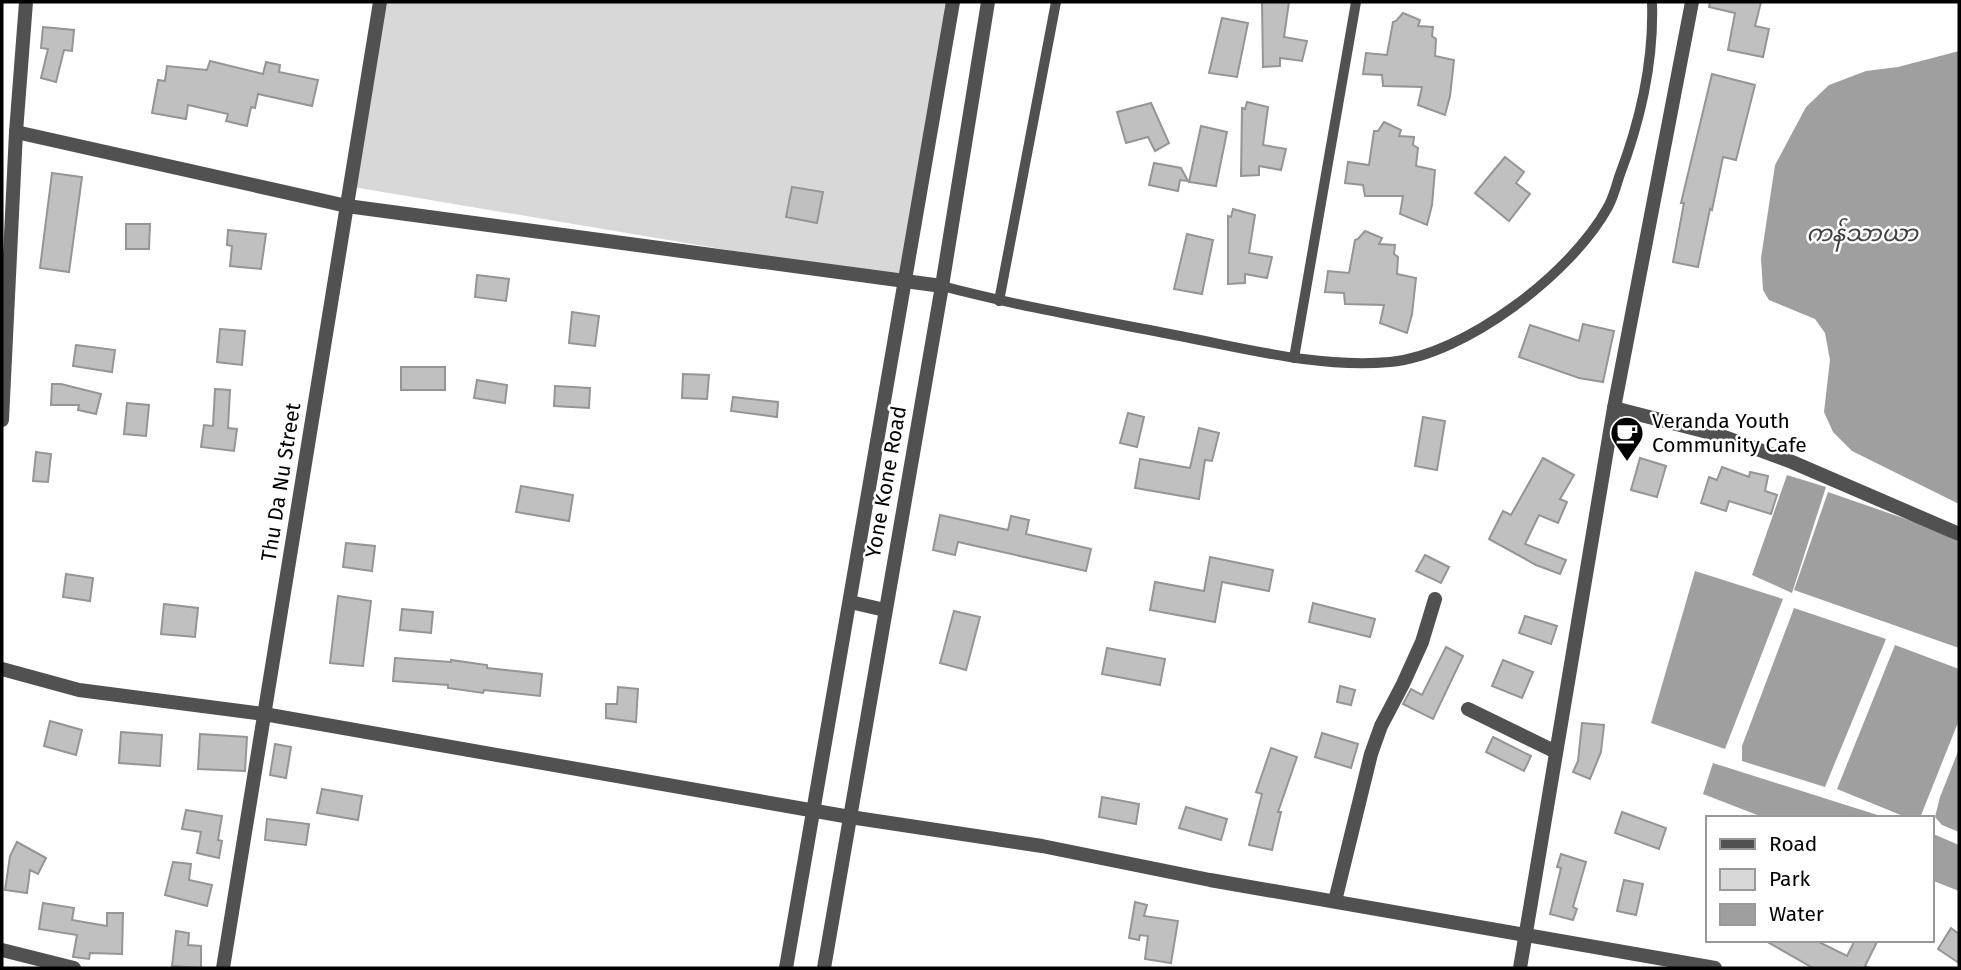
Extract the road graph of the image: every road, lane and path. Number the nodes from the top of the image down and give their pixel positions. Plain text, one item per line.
1 (26, 2) edge
2 (380, 2) edge
3 (953, 2) edge
4 (988, 2) edge
5 (1056, 2) edge
6 (1356, 2) edge
7 (1651, 2) edge
8 (1692, 2) edge
9 (16, 132) junction
10 (347, 206) junction
11 (905, 280) junction
12 (942, 286) junction
13 (999, 301) junction
14 (1294, 358) junction
15 (1614, 408) junction
16 (2, 420) edge
17 (1959, 534) edge
18 (1435, 599) dead end
19 (850, 602) junction
20 (885, 610) junction
21 (2, 669) edge
22 (1468, 709) dead end
23 (264, 714) junction
24 (1556, 752) junction
25 (814, 810) junction
26 (850, 817) junction
27 (1335, 901) junction
28 (1525, 934) junction
29 (2, 950) edge
30 (74, 968) edge
31 (223, 968) edge
32 (786, 968) edge
33 (824, 968) edge
34 (1520, 968) edge
35 (1715, 968) edge

1 - 9 street
2 - 10 street, Thu Da Nu Street
3 - 11 street
4 - 12 street, Yone Kone Road
5 - 13 lane
6 - 14 lane
7 - 14 lane
8 - 15 street
9 - 10 street
9 - 16 street
10 - 11 street
10 - 23 street, Thu Da Nu Street
11 - 12 street
11 - 19 street
12 - 13 lane
12 - 20 street, Yone Kone Road
13 - 14 lane
15 - 17 street
15 - 24 street
18 - 27 street
19 - 20 street
19 - 25 street
20 - 26 street, Yone Kone Road
21 - 23 street
22 - 24 street
23 - 25 street
23 - 31 street, Thu Da Nu Street
24 - 28 street
25 - 26 street
25 - 32 street
26 - 27 street
26 - 33 street, Yone Kone Road
27 - 28 street
28 - 34 street
28 - 35 street
29 - 30 street

